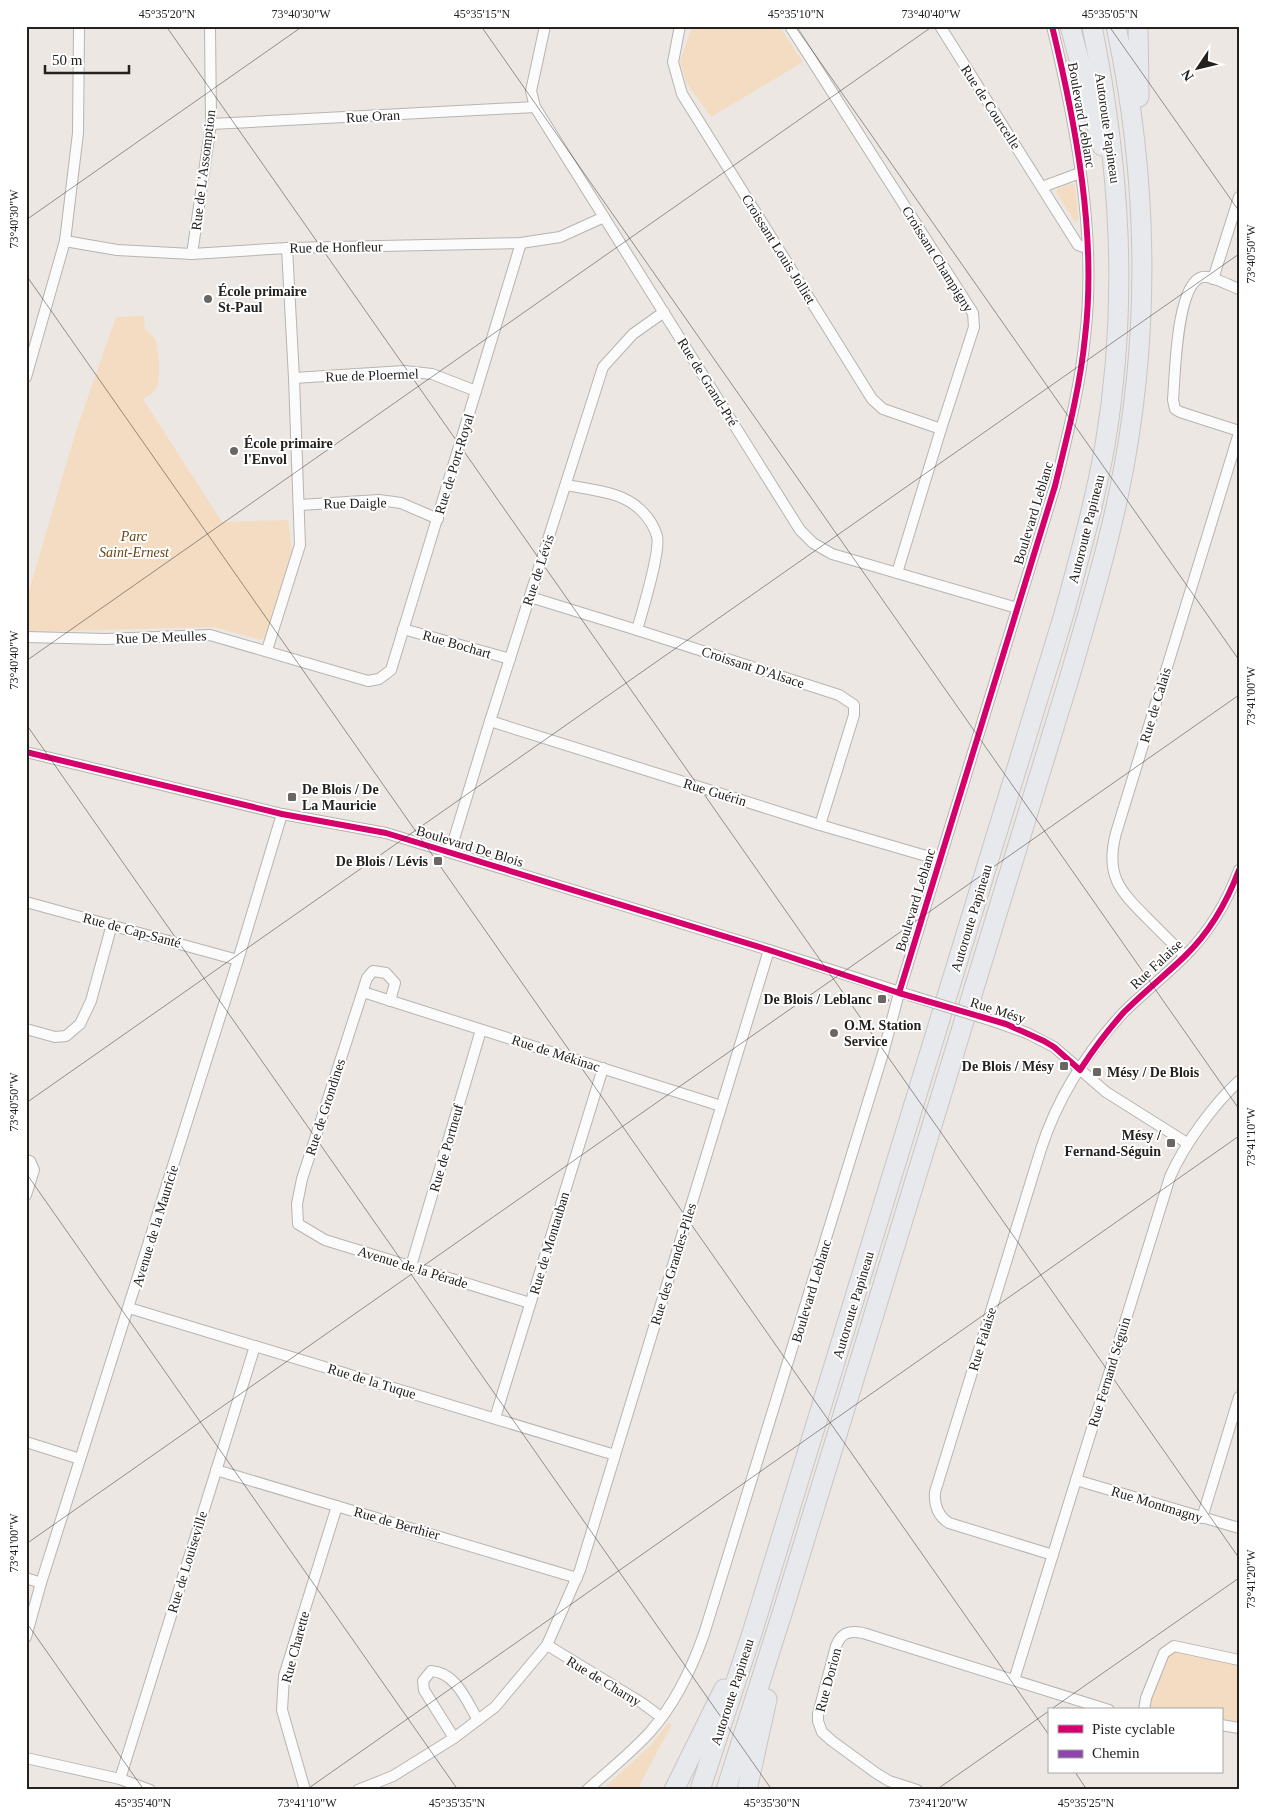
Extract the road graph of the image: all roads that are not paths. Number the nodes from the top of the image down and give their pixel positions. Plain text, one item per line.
1 (80, 26) edge
2 (210, 26) edge
3 (545, 26) edge
4 (680, 26) edge
5 (790, 26) edge
6 (940, 26) edge
7 (1052, 26) edge
8 (1070, 26) edge
9 (1092, 26) edge
10 (1116, 26) edge
11 (1138, 26) edge
12 (535, 107) junction
13 (211, 124) junction
14 (1080, 173) junction
15 (1042, 187) junction
16 (1239, 197) edge
17 (1140, 198) junction
18 (1117, 202) junction
19 (604, 217) junction
20 (65, 241) junction
21 (521, 243) junction
22 (287, 248) junction
23 (1086, 248) junction
24 (192, 254) junction
25 (1213, 279) junction
26 (1239, 289) edge
27 (664, 312) junction
28 (26, 377) edge
29 (294, 378) junction
30 (476, 391) junction
31 (940, 429) junction
32 (1239, 432) edge
33 (566, 485) junction
34 (300, 505) junction
35 (438, 519) junction
36 (897, 573) junction
37 (530, 597) junction
38 (1017, 608) junction
39 (403, 629) junction
40 (638, 630) junction
41 (26, 637) edge
42 (267, 650) junction
43 (510, 659) junction
44 (379, 680) joint
45 (490, 721) junction
46 (26, 752) edge
47 (282, 814) junction
48 (820, 825) junction
49 (450, 852) junction
50 (940, 860) junction
51 (1239, 870) edge
52 (26, 902) edge
53 (112, 924) junction
54 (769, 950) junction
55 (1185, 956) junction
56 (238, 960) junction
57 (363, 992) junction
58 (904, 994) junction
59 (390, 1001) junction
60 (26, 1029) edge
61 (481, 1030) junction
62 (603, 1068) junction
63 (1080, 1070) junction
64 (1239, 1081) edge
65 (721, 1106) junction
66 (1187, 1143) junction
67 (26, 1160) edge
68 (26, 1195) edge
69 (298, 1224) joint
70 (411, 1266) junction
71 (530, 1303) junction
72 (129, 1308) junction
73 (255, 1346) junction
74 (1239, 1397) edge
75 (495, 1418) junction
76 (26, 1442) edge
77 (614, 1455) junction
78 (80, 1459) junction
79 (216, 1470) junction
80 (1076, 1480) junction
81 (337, 1506) junction
82 (1202, 1518) junction
83 (1239, 1528) edge
84 (1053, 1555) junction
85 (26, 1578) edge
86 (577, 1578) junction
87 (41, 1583) junction
88 (792, 1583) junction
89 (753, 1630) junction
90 (26, 1637) edge
91 (546, 1645) junction
92 (1239, 1660) edge
93 (1014, 1680) junction
94 (1103, 1708) edge
95 (1144, 1708) edge
96 (662, 1717) junction
97 (478, 1720) junction
98 (1222, 1726) edge
99 (1239, 1728) edge
100 (454, 1738) junction
101 (26, 1758) edge
102 (120, 1779) junction
103 (150, 1790) edge
104 (305, 1790) edge
105 (358, 1790) edge
106 (587, 1790) edge
107 (674, 1790) edge
108 (700, 1790) edge
109 (726, 1790) edge
110 (747, 1790) edge
111 (918, 1790) edge

1 - 20 street
2 - 13 street, Rue de L'Assomption
3 - 12 street, Rue de Grand-Pré
4 - 31 street, Croissant Louis Jolliet
5 - 31 street, Croissant Champigny
6 - 15 street, Rue de Courcelle
7 - 14 street, Boulevard Leblanc
8 - 18 highway
9 - 18 highway, Autoroute Papineau
10 - 17 highway, Autoroute Papineau
11 - 17 highway
12 - 13 street, Rue Oran
12 - 19 street, Rue de Grand-Pré
13 - 24 street, Rue de L'Assomption
14 - 15 street
14 - 23 street, Boulevard Leblanc
15 - 23 street, Rue de Courcelle
16 - 25 street
17 - 88 highway, Autoroute Papineau
18 - 89 highway, Autoroute Papineau
19 - 21 street, Rue de Honfleur
19 - 27 street, Rue de Grand-Pré
20 - 24 street, Rue de Honfleur
20 - 28 street
21 - 22 street, Rue de Honfleur
21 - 30 street, Rue de Port-Royal
22 - 24 street, Rue de Honfleur
22 - 29 street
23 - 38 street, Boulevard Leblanc
25 - 26 street
25 - 32 street
27 - 33 street, Rue de Lévis
27 - 36 street, Rue de Grand-Pré
29 - 30 street, Rue de Ploermel
29 - 34 street
30 - 35 street, Rue de Port-Royal
31 - 36 street, Croissant Champigny
32 - 55 street, Rue de Calais
33 - 37 street, Rue de Lévis
33 - 40 street
34 - 35 street, Rue Daigle
34 - 42 street
35 - 39 street, Rue de Port-Royal
36 - 38 street, Rue de Grand-Pré
37 - 40 street, Croissant D'Alsace
37 - 43 street, Rue de Lévis
38 - 50 street, Boulevard Leblanc
39 - 43 street, Rue Bochart
39 - 44 street, Rue de Port-Royal
40 - 48 street, Croissant D'Alsace
41 - 42 street, Rue De Meulles
42 - 44 street, Rue De Meulles
43 - 45 street, Rue de Lévis
45 - 48 street, Rue Guérin
45 - 49 street, Rue de Lévis
46 - 47 street, Boulevard De Blois
47 - 49 street, Boulevard De Blois
47 - 56 street, Avenue de la Mauricie
48 - 50 street, Rue Guérin
49 - 54 street, Boulevard De Blois
50 - 58 street, Boulevard Leblanc
51 - 55 street, Rue Falaise
52 - 53 street, Rue de Cap-Santé
53 - 56 street, Rue de Cap-Santé
53 - 60 street
54 - 58 street, Boulevard De Blois
54 - 65 street, Rue des Grandes-Piles
55 - 63 street, Rue Falaise
56 - 72 street, Avenue de la Mauricie
57 - 59 street, Rue de Mékinac
57 - 59 street
57 - 69 street, Rue de Grondines
58 - 63 street, Rue Mésy, bridge
58 - 96 street, Boulevard Leblanc
59 - 61 street, Rue de Mékinac
61 - 62 street, Rue de Mékinac
61 - 70 street, Rue de Portneuf
62 - 65 street, Rue de Mékinac
62 - 71 street, Rue de Montauban
63 - 66 street, Rue Mésy
63 - 84 street, Rue Falaise
64 - 66 street, Rue Fernand Séguin
65 - 77 street, Rue des Grandes-Piles
66 - 80 street, Rue Fernand Séguin
67 - 68 street
69 - 70 street, Avenue de la Pérade
70 - 71 street, Avenue de la Pérade
71 - 75 street, Rue de Montauban
72 - 73 street, Rue de la Tuque
72 - 78 street, Avenue de la Mauricie
73 - 75 street, Rue de la Tuque
73 - 79 street, Rue de Louiseville
74 - 82 street
75 - 77 street, Rue de la Tuque
76 - 78 street
77 - 86 street, Rue des Grandes-Piles
78 - 87 street, Avenue de la Mauricie
79 - 81 street, Rue de Berthier
79 - 102 street, Rue de Louiseville
80 - 82 street, Rue Montmagny
80 - 84 street, Rue Fernand Séguin
81 - 86 street, Rue de Berthier
81 - 104 street, Rue Charette
82 - 83 street, Rue Montmagny
84 - 93 street, Rue Fernand Séguin
85 - 87 street
86 - 91 street, Rue des Grandes-Piles
87 - 90 street, Avenue de la Mauricie
88 - 109 highway, Autoroute Papineau
88 - 110 highway
89 - 107 highway
89 - 108 highway, Autoroute Papineau
91 - 96 street, Rue de Charny
91 - 97 street, Rue des Grandes-Piles
92 - 95 street
93 - 94 street
93 - 111 street, Rue Dorion
96 - 106 street, Boulevard Leblanc
97 - 100 street, Rue des Grandes-Piles
97 - 100 street
98 - 99 street
100 - 105 street, Rue des Grandes-Piles
101 - 102 street
102 - 103 street

